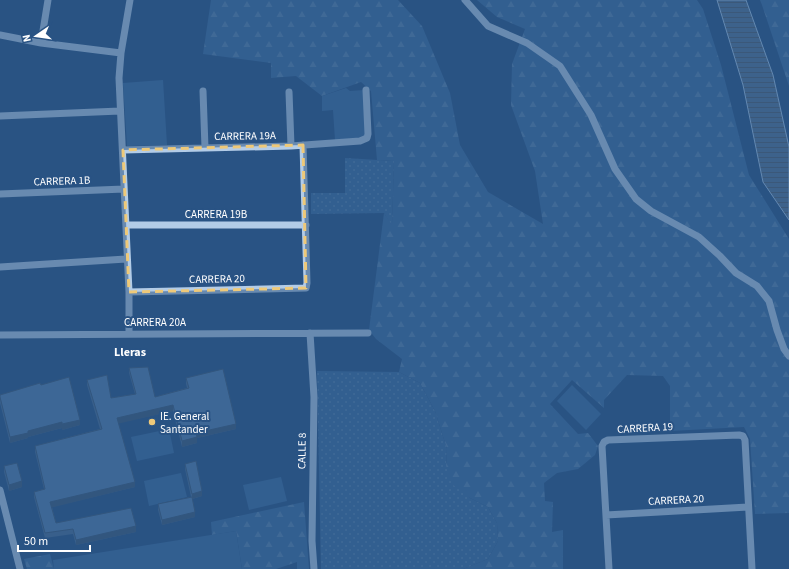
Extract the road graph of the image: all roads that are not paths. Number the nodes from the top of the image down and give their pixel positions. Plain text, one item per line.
1 (48, 0) edge
2 (130, 0) edge
3 (465, 0) edge
4 (0, 35) edge
5 (41, 43) junction
6 (121, 53) junction
7 (366, 90) dead end
8 (203, 91) dead end
9 (289, 92) dead end
10 (120, 111) junction
11 (0, 116) edge
12 (303, 145) junction
13 (291, 146) junction
14 (205, 148) junction
15 (123, 150) junction
16 (124, 190) junction
17 (0, 194) edge
18 (126, 225) junction
19 (306, 225) junction
20 (126, 259) junction
21 (0, 267) edge
22 (129, 292) junction
23 (128, 333) junction
24 (310, 333) junction
25 (368, 333) dead end
26 (0, 335) edge
27 (789, 356) edge
28 (0, 490) edge
29 (748, 507) junction
30 (606, 515) junction
31 (20, 569) edge
32 (314, 569) edge
33 (609, 569) edge
34 (752, 569) edge

1 - 5 street
2 - 6 street
3 - 27 street
4 - 5 street
5 - 6 street
6 - 10 street
7 - 12 street, CARRERA 19A
8 - 14 street
9 - 13 street
10 - 11 street
10 - 15 street
12 - 13 street, CARRERA 19A
12 - 19 street
13 - 14 street, CARRERA 19A
14 - 15 street, CARRERA 19A
15 - 16 street
16 - 17 street, CARRERA 1B
16 - 18 street
18 - 19 street, CARRERA 19B
18 - 20 street
19 - 22 street, CARRERA 20
20 - 21 street
20 - 22 street
22 - 23 street
23 - 24 street, CARRERA 20A
23 - 26 street, CARRERA 20A
24 - 25 street, CARRERA 20A
24 - 32 street, CALLE 8
28 - 31 street
29 - 30 street, CARRERA 20
29 - 30 street, CARRERA 19
29 - 34 street
30 - 33 street, CARRERA 19

